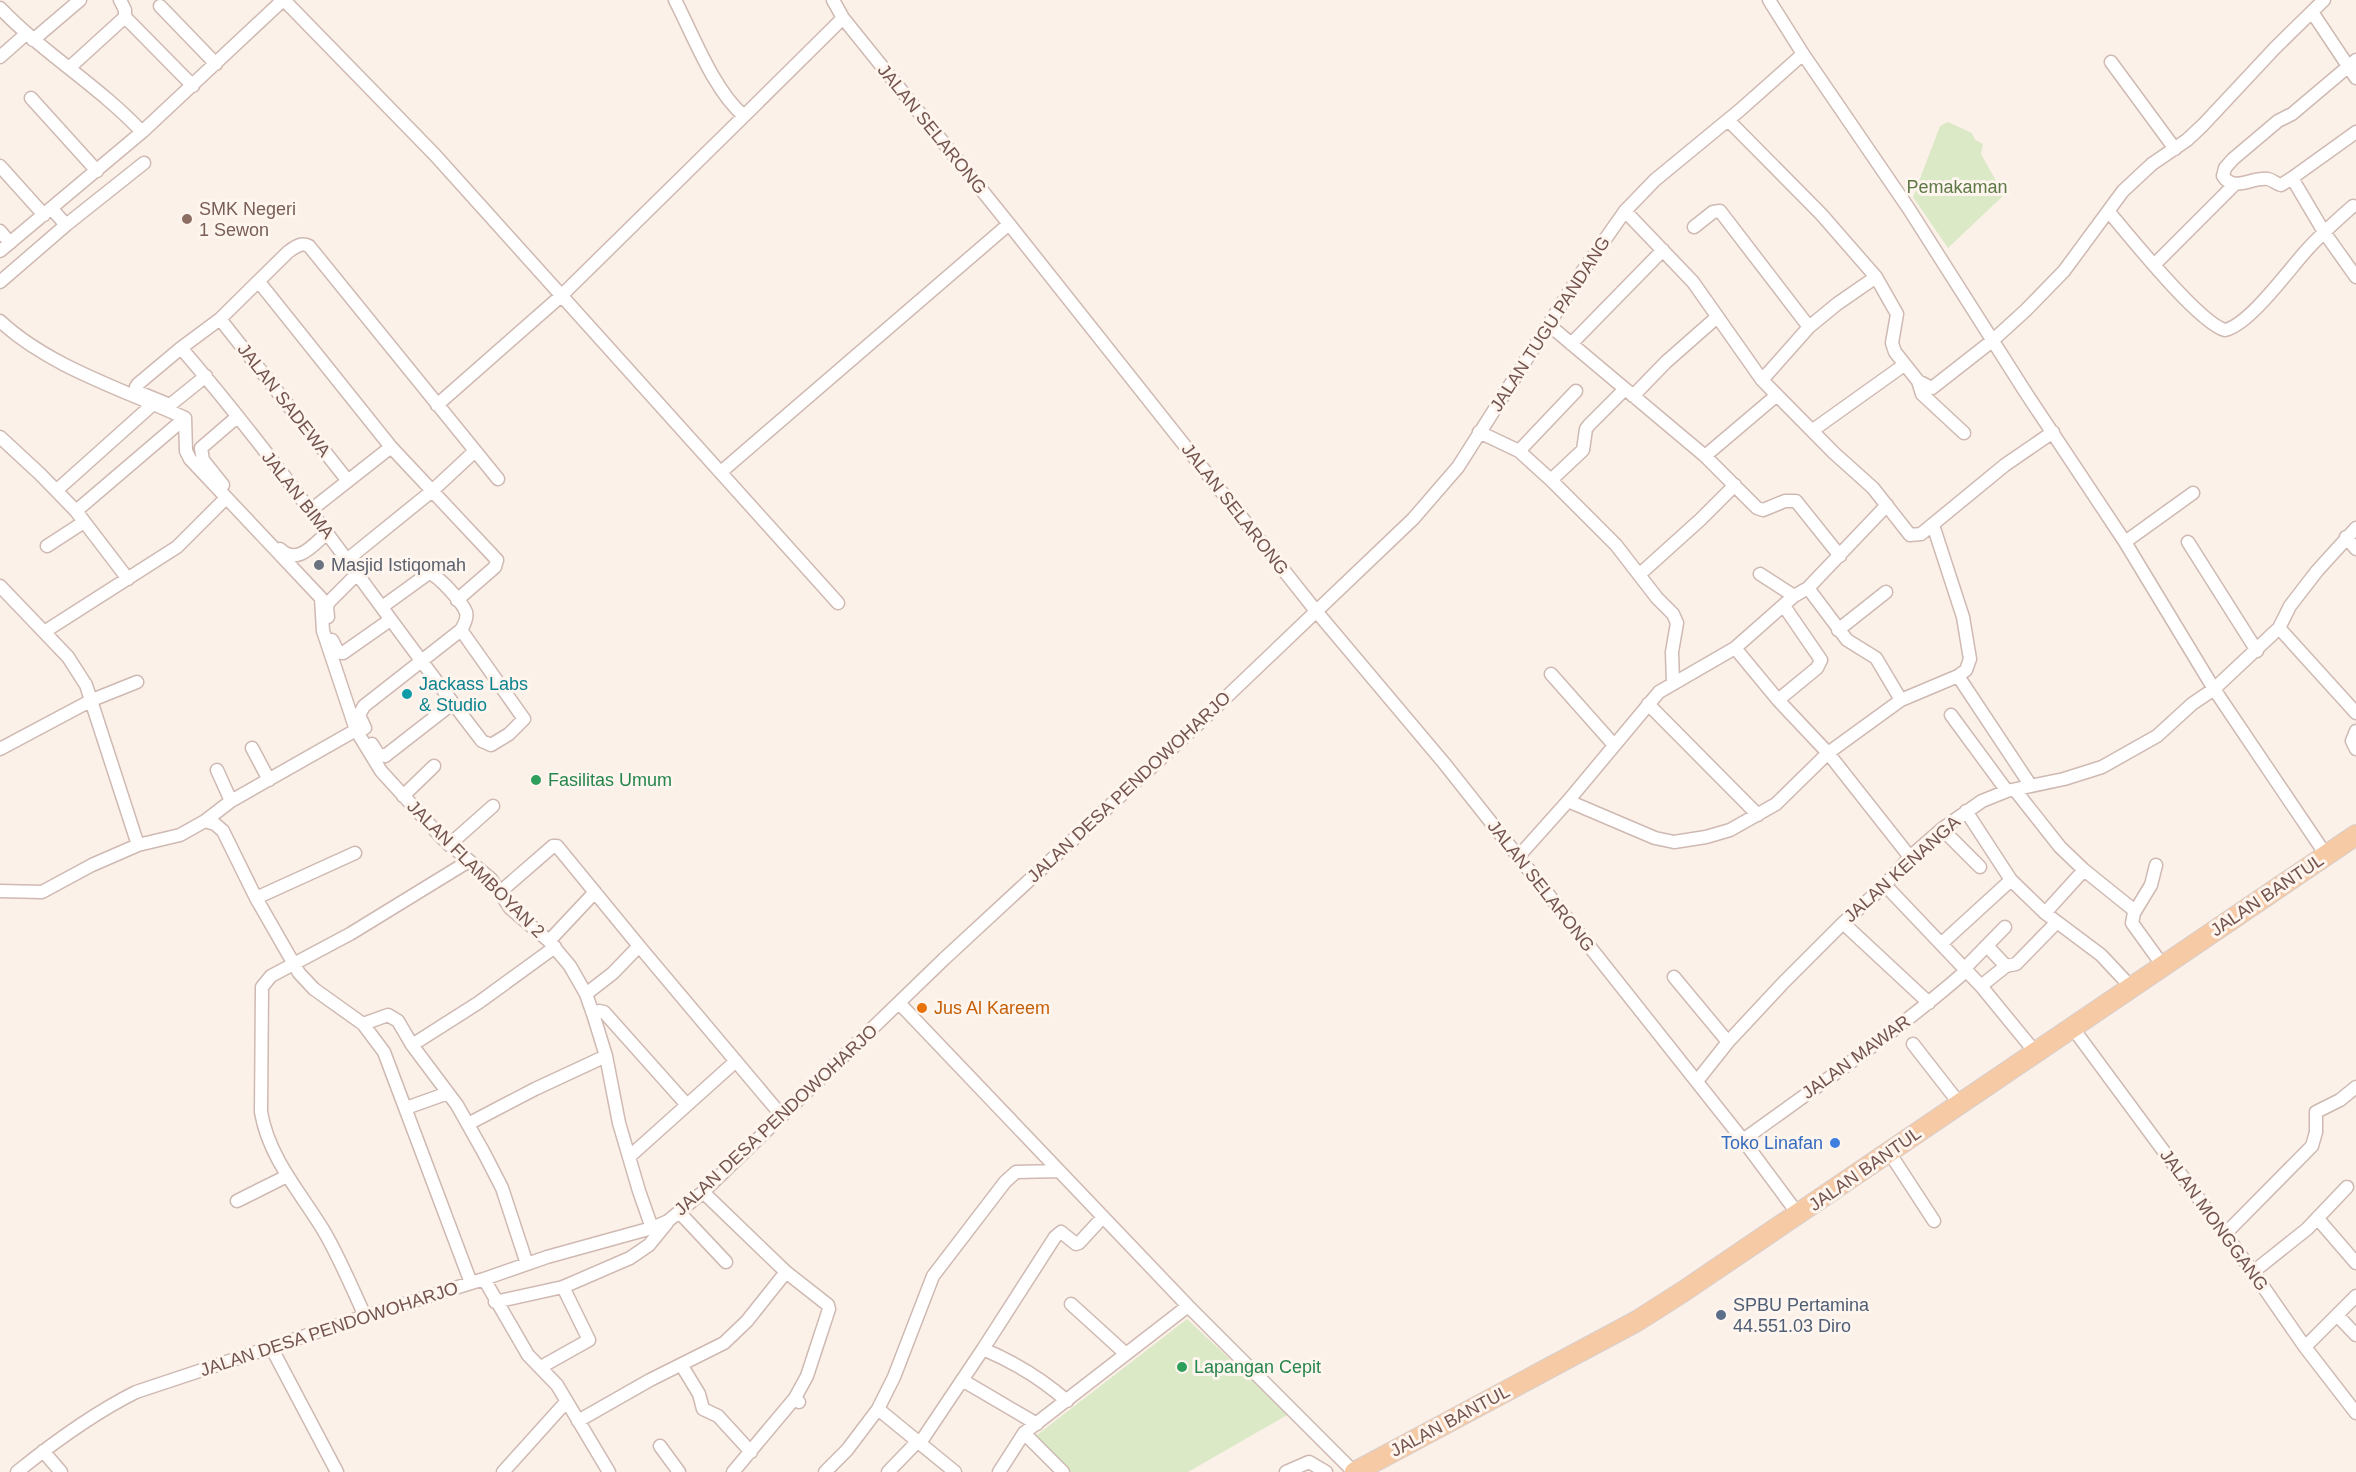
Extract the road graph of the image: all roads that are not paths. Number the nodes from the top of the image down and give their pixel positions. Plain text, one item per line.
1 (81, 0) edge
2 (120, 0) edge
3 (284, 0) edge
4 (675, 0) edge
5 (833, 0) edge
6 (1769, 0) edge
7 (2324, 0) edge
8 (160, 6) dead end
9 (0, 8) edge
10 (2312, 12) junction
11 (125, 17) junction
12 (843, 18) junction
13 (30, 37) junction
14 (2, 51) edge
15 (1803, 54) junction
16 (2112, 62) dead end
17 (216, 64) junction
18 (2354, 68) edge
19 (69, 69) junction
20 (193, 86) junction
21 (31, 98) dead end
22 (744, 116) junction
23 (1728, 120) junction
24 (142, 132) junction
25 (2356, 132) edge
26 (2175, 149) junction
27 (144, 163) dead end
28 (0, 166) edge
29 (97, 171) junction
30 (2292, 178) junction
31 (2235, 184) junction
32 (2353, 206) dead end
33 (1625, 211) junction
34 (48, 212) junction
35 (2109, 212) junction
36 (1009, 224) junction
37 (66, 225) junction
38 (1694, 227) dead end
39 (0, 231) edge
40 (2324, 232) junction
41 (5, 247) edge
42 (1663, 250) junction
43 (2155, 264) junction
44 (1876, 277) junction
45 (2356, 277) edge
46 (0, 282) edge
47 (259, 282) junction
48 (561, 296) junction
49 (1716, 318) junction
50 (220, 319) junction
51 (0, 321) edge
52 (1549, 325) junction
53 (1809, 327) junction
54 (1992, 340) junction
55 (1571, 344) junction
56 (183, 346) junction
57 (1904, 365) junction
58 (206, 376) junction
59 (1762, 380) junction
60 (1918, 381) junction
61 (1576, 391) dead end
62 (1629, 392) junction
63 (1777, 395) junction
64 (152, 405) junction
65 (437, 405) junction
66 (237, 417) junction
67 (185, 418) junction
68 (1813, 430) junction
69 (1479, 432) junction
70 (2052, 432) junction
71 (1964, 433) dead end
72 (0, 437) edge
73 (391, 447) junction
74 (475, 451) junction
75 (1519, 451) junction
76 (1705, 456) junction
77 (721, 472) junction
78 (498, 479) dead end
79 (1551, 480) junction
80 (348, 481) junction
81 (1735, 485) junction
82 (57, 490) junction
83 (432, 491) junction
84 (2193, 493) dead end
85 (226, 498) junction
86 (1887, 505) junction
87 (311, 510) junction
88 (76, 511) junction
89 (84, 522) junction
90 (1933, 525) junction
91 (2356, 528) edge
92 (327, 533) junction
93 (2346, 537) junction
94 (2125, 542) junction
95 (2188, 542) dead end
96 (47, 546) dead end
97 (2356, 549) edge
98 (1840, 556) junction
99 (348, 560) junction
100 (357, 574) junction
101 (1640, 574) junction
102 (1760, 574) dead end
103 (128, 579) junction
104 (0, 586) edge
105 (1808, 588) junction
106 (1886, 592) dead end
107 (1794, 597) junction
108 (457, 600) junction
109 (838, 603) dead end
110 (1784, 606) junction
111 (382, 607) junction
112 (1316, 611) junction
113 (390, 620) junction
114 (2279, 628) junction
115 (461, 630) junction
116 (1838, 630) junction
117 (44, 632) junction
118 (1735, 648) junction
119 (2257, 651) junction
120 (421, 660) junction
121 (1551, 674) dead end
122 (1958, 676) junction
123 (137, 682) dead end
124 (1673, 683) junction
125 (2214, 689) junction
126 (92, 700) junction
127 (1778, 700) junction
128 (1901, 700) junction
129 (453, 703) junction
130 (1648, 704) junction
131 (2356, 713) edge
132 (1951, 715) dead end
133 (356, 730) junction
134 (2356, 731) edge
135 (1614, 745) junction
136 (252, 748) dead end
137 (0, 749) edge
138 (2356, 749) edge
139 (1828, 753) junction
140 (434, 766) dead end
141 (216, 770) dead end
142 (269, 780) junction
143 (2031, 786) junction
144 (2011, 791) junction
145 (403, 796) junction
146 (231, 801) junction
147 (1568, 801) junction
148 (493, 806) dead end
149 (1966, 811) junction
150 (1758, 815) junction
151 (205, 821) junction
152 (1942, 829) junction
153 (2356, 835) edge
154 (138, 845) junction
155 (449, 845) junction
156 (2323, 851) junction
157 (355, 853) dead end
158 (1518, 857) junction
159 (1910, 857) junction
160 (469, 861) junction
161 (2156, 865) dead end
162 (1980, 867) dead end
163 (2084, 870) junction
164 (2011, 880) junction
165 (1884, 885) junction
166 (0, 891) edge
167 (500, 892) junction
168 (595, 892) junction
169 (256, 898) junction
170 (2135, 911) junction
171 (2045, 913) junction
172 (2056, 922) junction
173 (1843, 923) junction
174 (2005, 927) dead end
175 (552, 944) junction
176 (1941, 944) junction
177 (639, 946) junction
178 (1987, 946) junction
179 (293, 965) junction
180 (2006, 966) junction
181 (2163, 966) junction
182 (1965, 970) junction
183 (1674, 977) dead end
184 (1981, 986) junction
185 (2131, 987) junction
186 (586, 994) junction
187 (1929, 1003) junction
188 (900, 1004) junction
189 (594, 1017) junction
190 (363, 1024) junction
191 (2072, 1027) junction
192 (1728, 1042) junction
193 (1913, 1044) dead end
194 (412, 1045) junction
195 (2035, 1052) junction
196 (606, 1056) junction
197 (736, 1061) junction
198 (1697, 1082) junction
199 (2356, 1088) edge
200 (448, 1093) junction
201 (1959, 1103) junction
202 (687, 1105) junction
203 (406, 1108) junction
204 (782, 1116) junction
205 (468, 1124) junction
206 (1743, 1140) junction
207 (1888, 1152) junction
208 (629, 1157) junction
209 (1059, 1171) junction
210 (287, 1176) junction
211 (2348, 1187) dead end
212 (703, 1192) junction
213 (237, 1201) dead end
214 (679, 1212) junction
215 (1798, 1214) junction
216 (1103, 1217) junction
217 (2318, 1219) junction
218 (668, 1221) junction
219 (1934, 1221) dead end
220 (652, 1227) junction
221 (2225, 1234) junction
222 (726, 1262) dead end
223 (527, 1263) junction
224 (2356, 1263) edge
225 (786, 1272) junction
226 (2253, 1272) junction
227 (478, 1281) junction
228 (563, 1287) junction
229 (2356, 1296) edge
230 (495, 1302) junction
231 (1071, 1304) dead end
232 (1188, 1306) junction
233 (2337, 1315) junction
234 (365, 1316) junction
235 (2356, 1335) edge
236 (271, 1347) junction
237 (2305, 1347) junction
238 (983, 1349) junction
239 (1126, 1354) junction
240 (682, 1366) junction
241 (541, 1367) junction
242 (963, 1380) junction
243 (1067, 1401) junction
244 (566, 1402) junction
245 (878, 1409) junction
246 (2356, 1413) edge
247 (578, 1421) junction
248 (1037, 1424) junction
249 (1024, 1433) junction
250 (919, 1442) junction
251 (660, 1446) dead end
252 (43, 1451) junction
253 (751, 1452) junction
254 (1378, 1467) edge
255 (17, 1472) edge
256 (61, 1472) edge
257 (337, 1472) edge
258 (503, 1472) edge
259 (609, 1472) edge
260 (679, 1472) edge
261 (733, 1472) edge
262 (825, 1472) edge
263 (888, 1472) edge
264 (955, 1472) edge
265 (999, 1472) edge
266 (1063, 1472) edge
267 (1286, 1472) edge
268 (1326, 1472) edge
269 (1355, 1472) edge

1 - 13 street
2 - 11 street
3 - 17 street
3 - 48 street
4 - 22 street
5 - 12 street, JALAN SELARONG
6 - 15 street
7 - 10 street
8 - 17 street
9 - 13 street
10 - 18 street
10 - 26 street
11 - 19 street
11 - 20 street
12 - 22 street
12 - 36 street, JALAN SELARONG
13 - 14 street
13 - 19 street
15 - 23 street, JALAN TUGU PANDANG
15 - 54 street
16 - 26 street
17 - 20 street
18 - 31 street
19 - 24 street
20 - 24 street
21 - 29 street
22 - 48 street
23 - 33 street, JALAN TUGU PANDANG
23 - 44 street
24 - 29 street
25 - 30 street
26 - 35 street
27 - 37 street
28 - 34 street
29 - 34 street
30 - 31 street
30 - 40 street
31 - 43 street
32 - 40 street
33 - 42 street
33 - 52 street, JALAN TUGU PANDANG
34 - 37 street
34 - 41 street
35 - 43 street
35 - 54 street
36 - 77 street
36 - 112 street, JALAN SELARONG
37 - 46 street
38 - 53 street
39 - 41 street
40 - 43 street
40 - 45 street
42 - 49 street
42 - 55 street
44 - 53 street
44 - 57 street
47 - 50 street
47 - 65 street
47 - 73 street
48 - 65 street
48 - 77 street
49 - 59 street
49 - 62 street
50 - 56 street
50 - 80 street, JALAN SADEWA
51 - 64 street
52 - 55 street
52 - 69 street, JALAN TUGU PANDANG
53 - 59 street
54 - 60 street
54 - 70 street
55 - 62 street
56 - 58 street, JALAN BIMA
56 - 58 street
57 - 60 street
57 - 68 street
58 - 66 street, JALAN BIMA
59 - 63 street
60 - 71 street
61 - 75 street
62 - 76 street
62 - 79 street
63 - 68 street
63 - 76 street
64 - 67 street
64 - 82 street
65 - 74 street
66 - 87 street, JALAN BIMA
66 - 92 street
67 - 85 street, JALAN FLAMBOYAN 2
67 - 88 street
68 - 86 street
69 - 75 street
69 - 112 street, JALAN TUGU PANDANG
70 - 90 street
70 - 94 street
72 - 82 street
73 - 80 street
73 - 83 street
74 - 78 street
74 - 83 street
75 - 79 street
76 - 81 street
77 - 109 street
79 - 101 street
80 - 87 street
81 - 98 street
81 - 101 street
82 - 88 street
83 - 99 street
83 - 108 street
84 - 94 street
85 - 103 street
85 - 133 street, JALAN FLAMBOYAN 2
86 - 90 street
86 - 98 street
87 - 92 street, JALAN BIMA
88 - 89 street
89 - 96 street
89 - 103 street
90 - 122 street
91 - 93 street, JALAN KENANGA
92 - 99 street, JALAN BIMA
93 - 97 street
93 - 114 street, JALAN KENANGA
94 - 125 street
95 - 119 street
98 - 105 street
99 - 100 street, JALAN BIMA
100 - 111 street, JALAN BIMA
100 - 113 street
101 - 124 street
102 - 107 street
103 - 117 street
104 - 117 street
105 - 107 street
105 - 116 street
106 - 116 street
107 - 110 street
108 - 111 street
108 - 115 street
110 - 118 street
110 - 127 street
111 - 113 street, JALAN BIMA
112 - 158 street, JALAN SELARONG
112 - 188 street, JALAN DESA PENDOWOHARJO
113 - 120 street, JALAN BIMA
114 - 119 street, JALAN KENANGA
114 - 131 street
115 - 120 street
115 - 129 street, JALAN BIMA
116 - 128 street
117 - 126 street
118 - 124 street
118 - 127 street
119 - 125 street, JALAN KENANGA
120 - 129 street, JALAN BIMA
120 - 129 street
121 - 135 street
122 - 128 street
122 - 143 street
123 - 126 street
124 - 130 street
125 - 143 street, JALAN KENANGA
125 - 156 street
126 - 137 street
126 - 154 street
127 - 139 street
128 - 139 street
130 - 135 street
130 - 150 street
132 - 144 street
133 - 142 street
133 - 145 street, JALAN FLAMBOYAN 2
134 - 138 street
135 - 147 street
136 - 142 street
139 - 150 street
139 - 159 street
140 - 145 street
141 - 146 street
142 - 146 street
143 - 144 street, JALAN KENANGA
144 - 149 street, JALAN KENANGA
144 - 163 street
145 - 155 street, JALAN FLAMBOYAN 2
146 - 151 street
147 - 150 street
147 - 158 street
148 - 155 street
149 - 152 street, JALAN KENANGA
149 - 164 street
151 - 154 street
151 - 169 street
152 - 159 street, JALAN KENANGA
152 - 162 street
153 - 156 main road, JALAN BANTUL
154 - 166 street
155 - 160 street, JALAN FLAMBOYAN 2
156 - 181 main road, JALAN BANTUL
157 - 169 street
158 - 198 street, JALAN SELARONG
159 - 165 street, JALAN KENANGA
160 - 167 street, JALAN FLAMBOYAN 2
160 - 179 street
161 - 170 street
163 - 170 street
163 - 171 street
164 - 171 street
164 - 176 street
165 - 173 street, JALAN KENANGA
165 - 176 street
167 - 168 street
167 - 175 street, JALAN FLAMBOYAN 2
168 - 175 street
168 - 177 street
169 - 179 street
170 - 181 street
171 - 172 street
172 - 180 street
172 - 185 street
173 - 187 street
173 - 192 street, JALAN KENANGA
174 - 178 street, JALAN MAWAR
175 - 186 street, JALAN FLAMBOYAN 2
175 - 194 street
176 - 182 street
177 - 186 street
177 - 197 street
178 - 180 street
178 - 182 street, JALAN MAWAR
179 - 190 street
179 - 210 street
180 - 184 street
181 - 185 main road, JALAN BANTUL
182 - 184 street
182 - 187 street, JALAN MAWAR
183 - 192 street
184 - 195 street
185 - 191 main road, JALAN BANTUL
186 - 189 street, JALAN FLAMBOYAN 2
187 - 206 street, JALAN MAWAR
188 - 204 street, JALAN DESA PENDOWOHARJO
188 - 209 street
189 - 196 street, JALAN FLAMBOYAN 2
189 - 202 street
190 - 194 street
190 - 203 street
191 - 195 main road, JALAN BANTUL
191 - 221 street, JALAN MONGGANG
192 - 198 street, JALAN KENANGA
193 - 201 street
194 - 200 street
195 - 201 main road, JALAN BANTUL
196 - 205 street
196 - 208 street, JALAN FLAMBOYAN 2
197 - 202 street
197 - 204 street
198 - 206 street, JALAN SELARONG
199 - 221 street
200 - 203 street
200 - 205 street
201 - 207 main road, JALAN BANTUL
202 - 208 street
203 - 227 street
204 - 212 street, JALAN DESA PENDOWOHARJO
205 - 223 street
206 - 215 street, JALAN SELARONG
207 - 215 main road, JALAN BANTUL
207 - 219 street
208 - 220 street, JALAN FLAMBOYAN 2
209 - 216 street
209 - 245 street
210 - 213 street
210 - 234 street
211 - 217 street
212 - 214 street, JALAN DESA PENDOWOHARJO
212 - 225 street
214 - 218 street, JALAN DESA PENDOWOHARJO
214 - 222 street
215 - 254 main road, JALAN BANTUL
216 - 232 street
216 - 238 street
217 - 224 street
217 - 226 street
218 - 220 street, JALAN DESA PENDOWOHARJO
218 - 228 street
220 - 223 street, JALAN DESA PENDOWOHARJO
221 - 226 street, JALAN MONGGANG
223 - 227 street, JALAN DESA PENDOWOHARJO
225 - 240 street
225 - 253 street
226 - 237 street, JALAN MONGGANG
227 - 230 street
227 - 234 street, JALAN DESA PENDOWOHARJO
228 - 230 street
228 - 241 street
229 - 233 street
230 - 241 street
231 - 239 street
232 - 239 street
232 - 269 street
233 - 235 street
233 - 237 street
234 - 236 street, JALAN DESA PENDOWOHARJO
236 - 252 street, JALAN DESA PENDOWOHARJO
236 - 257 street
237 - 246 street, JALAN MONGGANG
238 - 242 street
238 - 243 street
239 - 243 street
240 - 247 street
240 - 253 street
241 - 244 street
242 - 248 street
242 - 250 street
243 - 248 street
244 - 247 street
244 - 258 street
245 - 250 street
245 - 262 street
247 - 259 street
248 - 249 street
249 - 265 street
249 - 266 street
250 - 263 street
250 - 264 street
251 - 260 street
252 - 255 street, JALAN DESA PENDOWOHARJO
252 - 256 street
253 - 261 street
254 - 269 main road, JALAN BANTUL
267 - 268 street

